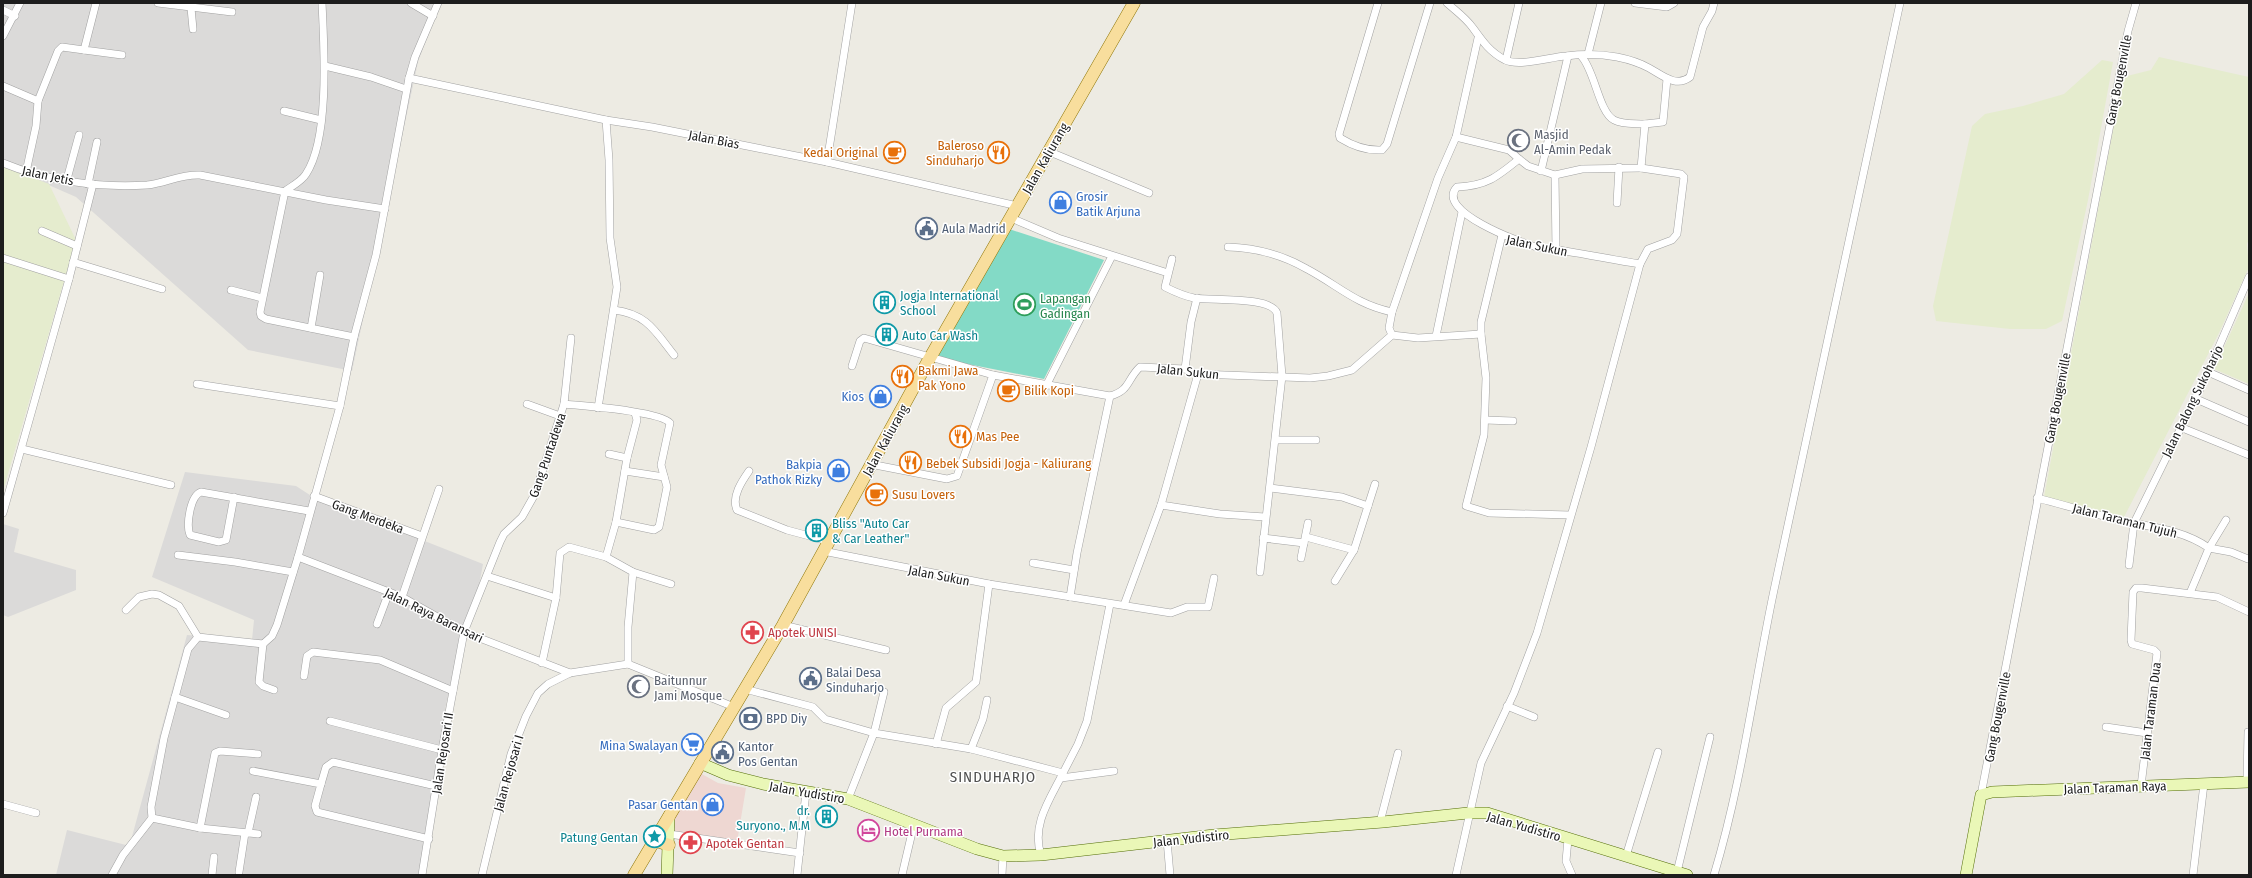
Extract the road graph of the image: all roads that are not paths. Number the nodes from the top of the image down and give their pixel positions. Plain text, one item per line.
1 (20, 3) edge
2 (96, 3) edge
3 (158, 3) edge
4 (322, 3) edge
5 (411, 3) edge
6 (438, 3) edge
7 (852, 3) edge
8 (1134, 3) edge
9 (1378, 3) edge
10 (1430, 3) edge
11 (1447, 3) edge
12 (1519, 3) edge
13 (1601, 3) edge
14 (1635, 3) edge
15 (1674, 3) edge
16 (1714, 3) edge
17 (1900, 3) edge
18 (2136, 3) edge
19 (187, 6) edge
20 (3, 10) edge
21 (232, 12) dead end
22 (15, 16) junction
23 (432, 16) junction
24 (193, 28) dead end
25 (3, 36) edge
26 (1478, 38) junction
27 (84, 50) junction
28 (122, 55) dead end
29 (1585, 55) junction
30 (1568, 56) junction
31 (1506, 60) junction
32 (325, 66) junction
33 (408, 78) junction
34 (1667, 79) junction
35 (3, 86) edge
36 (406, 89) junction
37 (38, 101) junction
38 (284, 111) dead end
39 (321, 120) junction
40 (606, 120) junction
41 (1645, 124) junction
42 (79, 135) dead end
43 (1456, 137) junction
44 (98, 142) dead end
45 (1050, 152) junction
46 (1519, 159) junction
47 (827, 162) junction
48 (3, 163) edge
49 (1618, 167) junction
50 (1641, 168) junction
51 (1541, 171) junction
52 (26, 172) junction
53 (1555, 175) junction
54 (67, 179) junction
55 (91, 184) junction
56 (285, 191) junction
57 (1149, 193) dead end
58 (1617, 203) dead end
59 (1018, 206) junction
60 (385, 209) junction
61 (1462, 212) junction
62 (1011, 218) junction
63 (42, 231) dead end
64 (1502, 236) junction
65 (77, 246) junction
66 (1228, 247) dead end
67 (1556, 250) junction
68 (1112, 256) junction
69 (3, 258) edge
70 (1172, 259) dead end
71 (73, 262) junction
72 (1640, 264) junction
73 (1168, 273) junction
74 (320, 275) dead end
75 (2249, 277) edge
76 (69, 279) junction
77 (162, 289) dead end
78 (231, 290) dead end
79 (262, 298) junction
80 (1196, 298) junction
81 (614, 310) junction
82 (1392, 312) junction
83 (311, 328) junction
84 (1481, 334) junction
85 (1392, 335) junction
86 (1436, 336) junction
87 (354, 337) junction
88 (571, 338) dead end
89 (674, 355) dead end
90 (931, 357) junction
91 (852, 366) dead end
92 (1185, 369) junction
93 (2208, 372) junction
94 (1198, 374) junction
95 (993, 375) junction
96 (1282, 376) junction
97 (197, 384) dead end
98 (1046, 386) junction
99 (2249, 390) edge
100 (1110, 396) junction
101 (2194, 398) junction
102 (527, 404) dead end
103 (564, 404) junction
104 (340, 406) junction
105 (598, 408) junction
106 (635, 413) junction
107 (560, 416) junction
108 (1485, 420) junction
109 (1513, 421) dead end
110 (2249, 422) edge
111 (2180, 427) junction
112 (1276, 440) junction
113 (1316, 440) dead end
114 (22, 448) junction
115 (609, 454) dead end
116 (2249, 455) edge
117 (627, 458) junction
118 (870, 464) junction
119 (625, 470) junction
120 (750, 472) dead end
121 (664, 477) junction
122 (3, 482) edge
123 (11, 484) junction
124 (1375, 484) dead end
125 (171, 485) dead end
126 (1270, 488) junction
127 (439, 489) dead end
128 (314, 496) junction
129 (234, 497) junction
130 (2037, 498) junction
131 (1161, 505) junction
132 (1368, 506) junction
133 (309, 511) junction
134 (3, 513) edge
135 (1570, 515) junction
136 (1265, 517) junction
137 (2226, 520) dead end
138 (616, 522) junction
139 (1308, 523) dead end
140 (2134, 523) junction
141 (422, 536) junction
142 (1263, 538) junction
143 (1305, 540) junction
144 (826, 546) junction
145 (2209, 548) junction
146 (1354, 550) junction
147 (178, 555) dead end
148 (298, 557) junction
149 (606, 557) junction
150 (1301, 558) dead end
151 (2248, 559) dead end
152 (1033, 563) dead end
153 (2129, 565) dead end
154 (1074, 570) junction
155 (293, 572) junction
156 (633, 572) junction
157 (1260, 572) dead end
158 (487, 576) junction
159 (1214, 578) dead end
160 (1335, 580) dead end
161 (671, 584) dead end
162 (989, 584) junction
163 (390, 592) junction
164 (2190, 593) junction
165 (402, 597) junction
166 (1070, 597) junction
167 (556, 598) junction
168 (1110, 604) junction
169 (1124, 605) junction
170 (126, 610) dead end
171 (2249, 612) edge
172 (377, 624) dead end
173 (783, 625) junction
174 (464, 632) junction
175 (198, 636) junction
176 (263, 644) junction
177 (886, 650) dead end
178 (542, 663) junction
179 (628, 664) junction
180 (570, 673) junction
181 (304, 676) dead end
182 (745, 689) junction
183 (274, 690) dead end
184 (453, 691) junction
185 (884, 692) dead end
186 (175, 697) junction
187 (987, 700) dead end
188 (1507, 706) junction
189 (734, 707) junction
190 (226, 715) dead end
191 (1534, 717) dead end
192 (330, 720) dead end
193 (2106, 727) dead end
194 (2248, 732) dead end
195 (874, 733) junction
196 (2147, 733) junction
197 (1710, 737) dead end
198 (936, 744) junction
199 (971, 749) junction
200 (442, 750) junction
201 (1658, 752) dead end
202 (1398, 753) dead end
203 (258, 754) dead end
204 (700, 763) junction
205 (1114, 771) dead end
206 (253, 772) dead end
207 (1062, 776) junction
208 (2248, 782) edge
209 (321, 784) junction
210 (2204, 784) junction
211 (436, 786) junction
212 (2142, 786) junction
213 (806, 792) junction
214 (1981, 795) junction
215 (256, 797) dead end
216 (848, 798) junction
217 (3, 804) edge
218 (36, 813) dead end
219 (1468, 813) junction
220 (669, 816) junction
221 (152, 818) junction
222 (1380, 822) junction
223 (914, 824) junction
224 (200, 828) junction
225 (246, 833) junction
226 (258, 834) dead end
227 (1568, 838) junction
228 (429, 839) junction
229 (669, 839) junction
230 (654, 840) junction
231 (1167, 840) junction
232 (800, 853) junction
233 (1040, 855) junction
234 (1003, 856) junction
235 (1626, 856) junction
236 (214, 857) dead end
237 (239, 872) dead end
238 (1684, 874) edge
239 (112, 875) edge
240 (212, 875) edge
241 (422, 875) edge
242 (482, 875) edge
243 (634, 875) edge
244 (667, 875) edge
245 (797, 875) edge
246 (902, 875) edge
247 (1002, 875) edge
248 (1170, 875) edge
249 (1456, 875) edge
250 (1572, 875) edge
251 (1714, 875) edge
252 (1966, 875) edge
253 (2193, 875) edge

1 - 22 street
2 - 27 street
3 - 19 street
4 - 32 street
5 - 23 street
6 - 23 street
7 - 47 street
8 - 45 main road, Jalan Kaliurang
9 - 10 street
11 - 26 street
12 - 31 street
13 - 29 street
14 - 15 street
16 - 34 street
17 - 251 street
18 - 130 street, Gang Bougenville
19 - 21 street
19 - 24 street
20 - 22 street
22 - 25 street
23 - 33 street
26 - 31 street
26 - 43 street
27 - 28 street
27 - 37 street
29 - 30 street
29 - 34 street
29 - 41 street
30 - 31 street
30 - 51 street
32 - 36 street
32 - 39 street
33 - 36 street
33 - 40 street, Jalan Bias
34 - 41 street
35 - 37 street
36 - 60 street
37 - 52 street
38 - 39 street
39 - 56 street
40 - 47 street, Jalan Bias
40 - 81 street
41 - 50 street
42 - 54 street
43 - 46 street
43 - 82 street
44 - 55 street
45 - 57 street
45 - 59 main road, Jalan Kaliurang
46 - 51 street
46 - 61 street
47 - 59 street, Jalan Bias
48 - 52 street, Jalan Jetis
49 - 50 street
49 - 53 street
49 - 58 street
50 - 72 street
51 - 53 street
52 - 54 street, Jalan Jetis
53 - 67 street
54 - 55 street, Jalan Jetis
55 - 56 street, Jalan Jetis
55 - 65 street
56 - 60 street
56 - 79 street
59 - 62 main road, Jalan Kaliurang
60 - 87 street
61 - 64 street
61 - 86 street
62 - 68 street
62 - 90 main road, Jalan Kaliurang
63 - 65 street
64 - 67 street, Jalan Sukun
64 - 84 street, Jalan Sukun
65 - 71 street
66 - 82 street
67 - 72 street, Jalan Sukun
68 - 73 street
68 - 98 street
69 - 76 street
70 - 73 street
71 - 76 street
71 - 77 street
72 - 135 street
73 - 80 street
74 - 83 street
75 - 93 street, Jalan Balong Sukoharjo
76 - 114 street
78 - 79 street
79 - 83 street
80 - 92 street
80 - 96 street
81 - 89 street
81 - 105 street
82 - 85 street
83 - 87 street
84 - 86 street
84 - 108 street, Jalan Sukun
85 - 86 street
85 - 96 street, Jalan Sukun
87 - 104 street
88 - 103 street, Gang Puntadewa
90 - 91 street
90 - 95 street
90 - 118 main road, Jalan Kaliurang
92 - 94 street, Jalan Sukun
92 - 100 street, Jalan Sukun
93 - 99 street
93 - 101 street, Jalan Balong Sukoharjo
94 - 96 street, Jalan Sukun
94 - 131 street
95 - 98 street
95 - 118 street
96 - 112 street
97 - 104 street
98 - 100 street
100 - 154 street
101 - 110 street
101 - 111 street, Jalan Balong Sukoharjo
102 - 107 street
103 - 105 street
103 - 107 street, Gang Puntadewa
104 - 128 street
105 - 106 street
106 - 117 street
106 - 121 street
107 - 158 street, Gang Puntadewa
108 - 109 street
108 - 135 street, Jalan Sukun
111 - 116 street
111 - 140 street, Jalan Balong Sukoharjo
112 - 113 street
112 - 126 street
114 - 123 street
114 - 125 street
115 - 117 street
117 - 119 street
118 - 144 main road, Jalan Kaliurang
119 - 121 street
119 - 138 street
120 - 144 street, Jalan Sukun
121 - 138 street
122 - 123 street
123 - 134 street
124 - 132 street
126 - 132 street
126 - 136 street
127 - 141 street
128 - 133 street
128 - 141 street, Gang Merdeka
129 - 129 street
129 - 133 street
130 - 140 street, Jalan Taraman Tujuh
130 - 214 street, Gang Bougenville
131 - 136 street
131 - 169 street
132 - 146 street
133 - 148 street
135 - 188 street
136 - 142 street
137 - 145 street
138 - 149 street
139 - 143 street
140 - 145 street, Jalan Taraman Tujuh
140 - 153 street, Jalan Balong Sukoharjo
141 - 165 street
142 - 143 street
142 - 157 street
143 - 146 street
143 - 150 street
144 - 162 street, Jalan Sukun
144 - 173 main road, Jalan Kaliurang
145 - 151 street, Jalan Taraman Tujuh
145 - 164 street
146 - 160 street
147 - 155 street
148 - 155 street
148 - 163 street, Jalan Raya Baransari
149 - 156 street
149 - 167 street
152 - 154 street
154 - 166 street
155 - 176 street
156 - 161 street
156 - 179 street
158 - 167 street
158 - 174 street, Gang Puntadewa
159 - 169 street, Jalan Sukun
162 - 166 street, Jalan Sukun
162 - 198 street
163 - 165 street, Jalan Raya Baransari
163 - 172 street
164 - 171 street
164 - 196 street, Jalan Taraman Dua
165 - 174 street, Jalan Raya Baransari
166 - 168 street, Jalan Sukun
167 - 178 street
168 - 169 street, Jalan Sukun
168 - 207 street
170 - 175 street
173 - 177 street
173 - 182 main road, Jalan Kaliurang
174 - 178 street, Jalan Raya Baransari
174 - 184 street, Jalan Rejosari II
175 - 176 street
175 - 186 street
176 - 183 street
178 - 180 street, Jalan Raya Baransari
179 - 180 street, Jalan Rejosari I
179 - 189 street
180 - 242 street, Jalan Rejosari I
181 - 184 street
182 - 189 main road, Jalan Kaliurang
182 - 195 street
184 - 200 street, Jalan Rejosari II
185 - 195 street
186 - 190 street
186 - 221 street
187 - 199 street
188 - 191 street
188 - 219 street
189 - 204 main road, Jalan Kaliurang
192 - 200 street
193 - 196 street
194 - 208 street
195 - 198 street
195 - 216 street
196 - 212 street, Jalan Taraman Dua
197 - 238 street
198 - 199 street
199 - 207 street
200 - 211 street, Jalan Rejosari II
201 - 235 street
202 - 222 street
203 - 224 street
204 - 213 street, Jalan Yudistiro
204 - 220 main road, Jalan Kaliurang
205 - 207 street
206 - 209 street
207 - 233 street
208 - 210 street, Jalan Taraman Raya
209 - 211 street
209 - 228 street
210 - 212 street, Jalan Taraman Raya
210 - 253 street
211 - 228 street, Jalan Rejosari II
212 - 214 street, Jalan Taraman Raya
213 - 216 street, Jalan Yudistiro
213 - 232 street
214 - 252 street
215 - 225 street
216 - 223 street, Jalan Yudistiro
217 - 218 street
219 - 222 street, Jalan Yudistiro
219 - 227 street, Jalan Yudistiro
219 - 249 street
220 - 229 street
220 - 230 main road, Jalan Kaliurang
221 - 224 street
221 - 239 street
222 - 231 street, Jalan Yudistiro
223 - 234 street, Jalan Yudistiro
223 - 246 street
224 - 225 street
225 - 226 street
225 - 237 street
227 - 235 street, Jalan Yudistiro
227 - 250 street
228 - 241 street, Jalan Rejosari II
229 - 230 main road
229 - 232 street
229 - 244 street
230 - 243 main road, Jalan Kaliurang
231 - 233 street, Jalan Yudistiro
231 - 248 street
232 - 245 street
233 - 234 street, Jalan Yudistiro
234 - 247 street
235 - 238 street, Jalan Yudistiro
236 - 240 street

